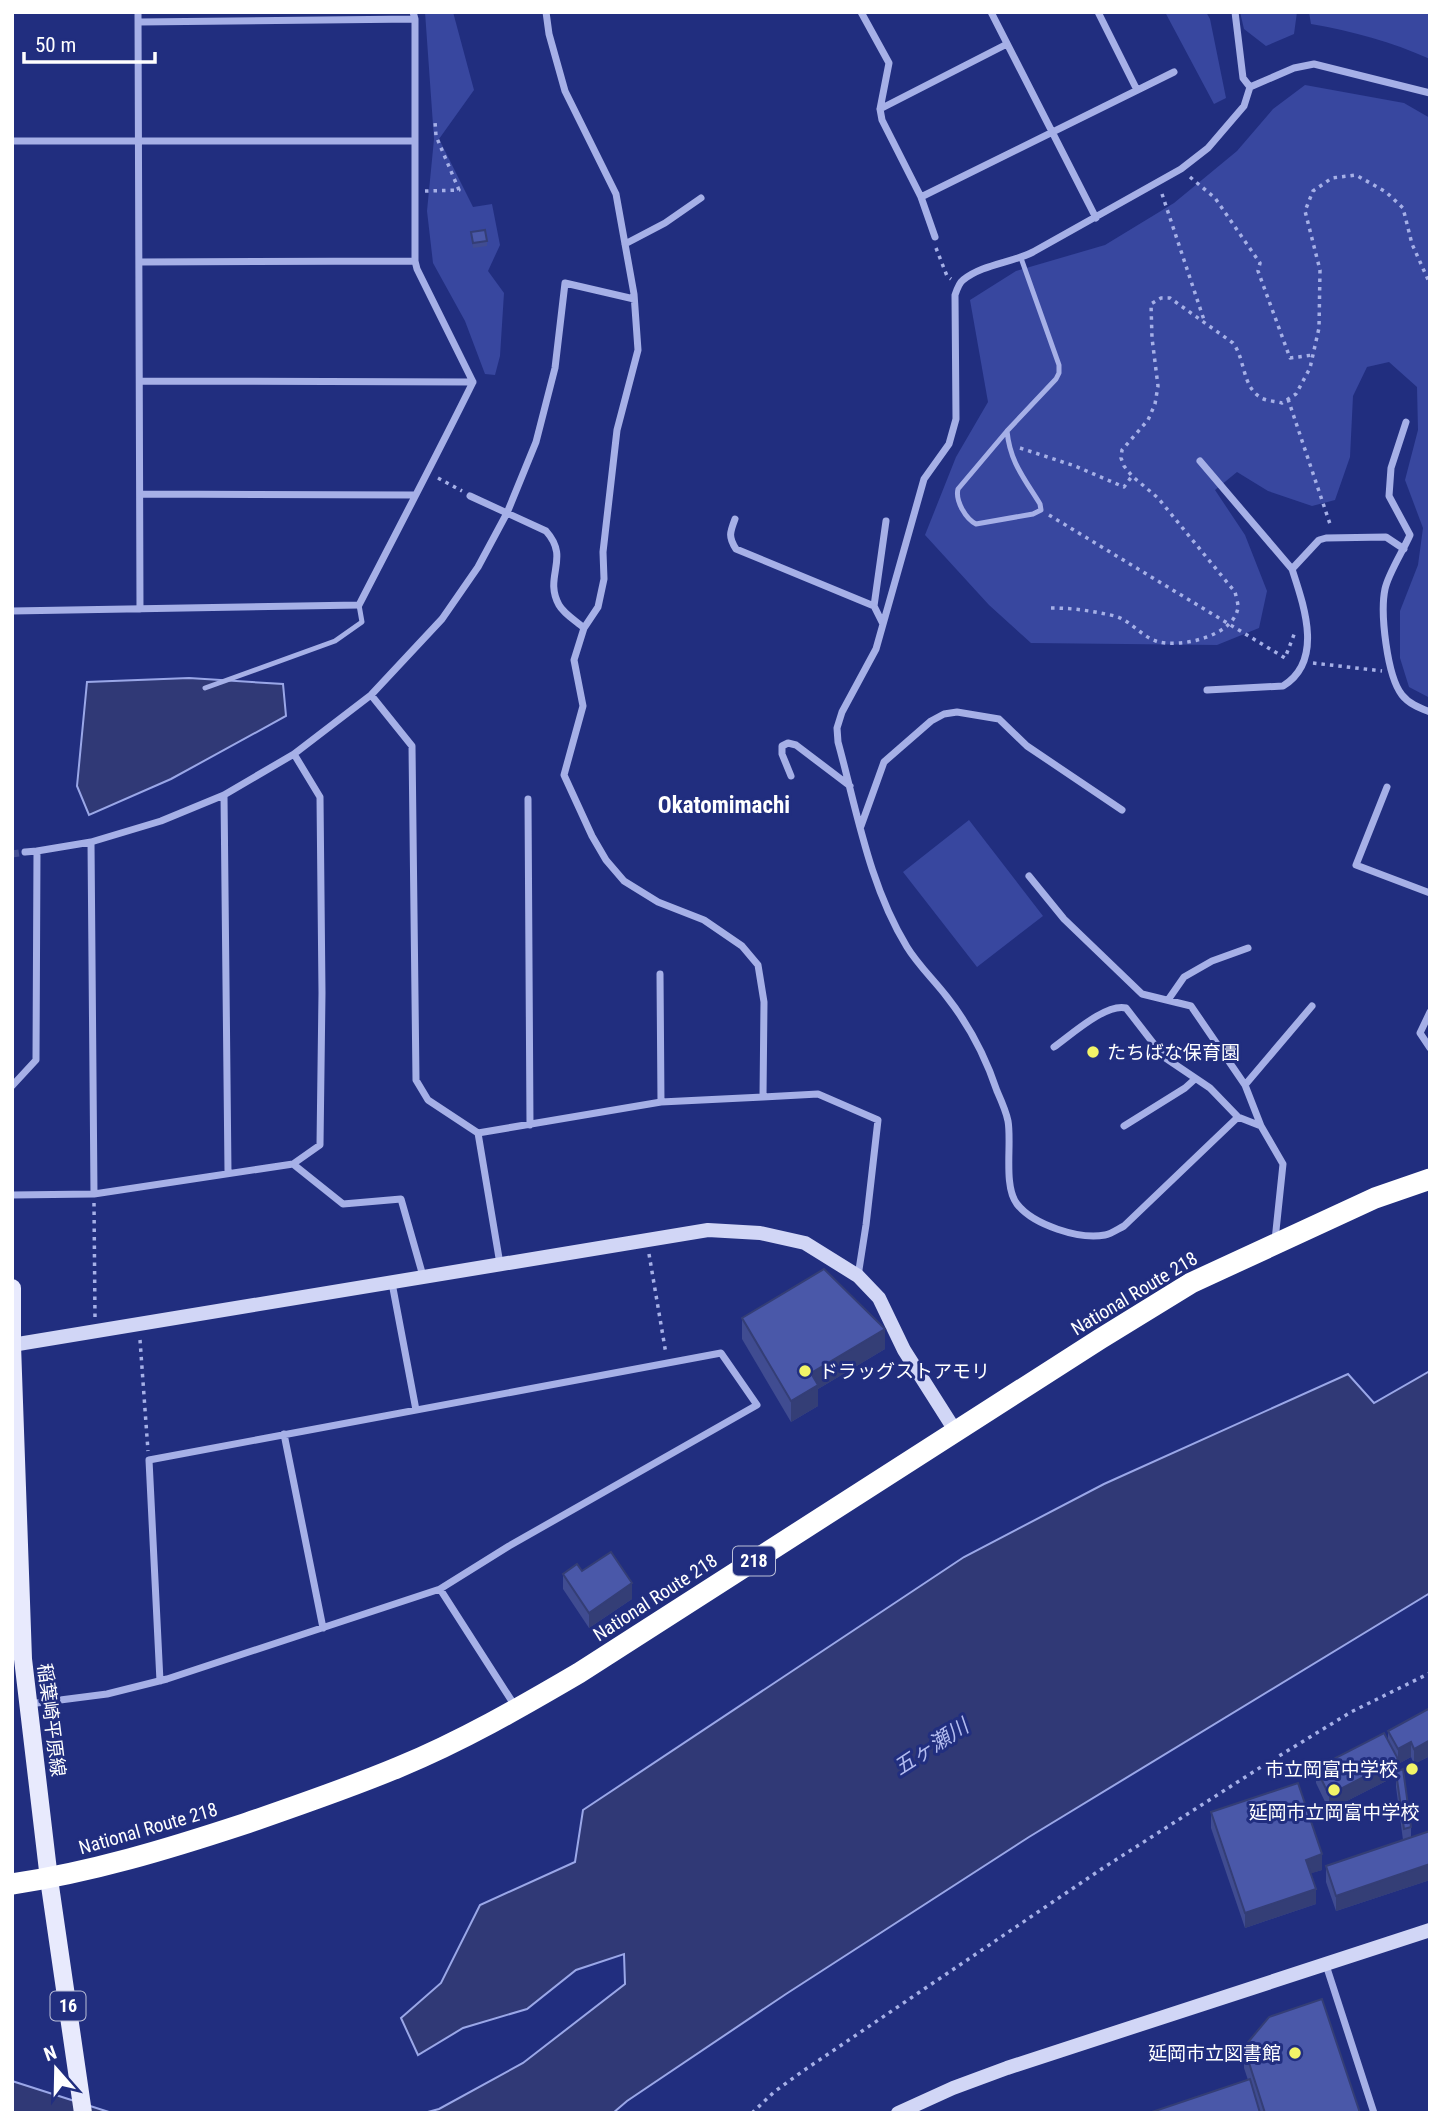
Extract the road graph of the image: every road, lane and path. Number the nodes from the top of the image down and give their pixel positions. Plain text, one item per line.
1 (138, 12) edge
2 (546, 12) edge
3 (861, 12) edge
4 (991, 12) edge
5 (1098, 12) edge
6 (1235, 12) edge
7 (414, 15) edge
8 (138, 22) junction
9 (1007, 44) junction
10 (1174, 72) dead end
11 (1250, 87) junction
12 (1137, 90) junction
13 (1430, 93) edge
14 (880, 109) junction
15 (435, 122) dead end
16 (1052, 134) junction
17 (12, 141) edge
18 (139, 141) junction
19 (415, 141) junction
20 (1181, 169) junction
21 (1158, 182) junction
22 (416, 191) junction
23 (921, 197) junction
24 (701, 198) dead end
25 (1096, 218) junction
26 (935, 237) joint
27 (625, 244) junction
28 (1021, 258) junction
29 (415, 261) junction
30 (139, 262) junction
31 (1430, 284) edge
32 (958, 286) junction
33 (634, 299) junction
34 (1205, 325) junction
35 (1313, 355) junction
36 (140, 381) junction
37 (473, 382) junction
38 (1288, 400) junction
39 (1406, 422) dead end
40 (1007, 431) junction
41 (1008, 444) junction
42 (1200, 461) dead end
43 (428, 473) junction
44 (1132, 476) junction
45 (141, 494) junction
46 (415, 495) junction
47 (470, 496) joint
48 (1041, 510) junction
49 (507, 513) junction
50 (735, 519) dead end
51 (886, 522) dead end
52 (1335, 537) junction
53 (1404, 549) junction
54 (1292, 569) junction
55 (359, 605) junction
56 (874, 606) junction
57 (1051, 608) dead end
58 (140, 609) junction
59 (12, 611) edge
60 (883, 624) junction
61 (1230, 624) junction
62 (584, 628) junction
63 (1307, 651) junction
64 (1304, 662) junction
65 (1393, 673) junction
66 (205, 688) dead end
67 (1208, 690) dead end
68 (371, 695) junction
69 (1430, 712) edge
70 (294, 754) junction
71 (791, 776) dead end
72 (850, 786) junction
73 (1387, 788) dead end
74 (224, 795) junction
75 (528, 799) dead end
76 (1122, 810) dead end
77 (861, 827) junction
78 (92, 842) junction
79 (37, 851) junction
80 (25, 852) tunnel mouth
81 (1029, 876) dead end
82 (1430, 893) edge
83 (1248, 948) dead end
84 (660, 974) dead end
85 (1168, 1000) junction
86 (1312, 1006) dead end
87 (1430, 1012) edge
88 (1054, 1047) dead end
89 (1430, 1048) edge
90 (1195, 1079) junction
91 (1245, 1085) junction
92 (12, 1086) edge
93 (763, 1097) junction
94 (661, 1102) junction
95 (1238, 1117) junction
96 (530, 1125) junction
97 (1124, 1125) dead end
98 (1261, 1126) junction
99 (478, 1133) junction
100 (293, 1164) junction
101 (228, 1172) junction
102 (1430, 1179) edge
103 (93, 1194) junction
104 (12, 1195) edge
105 (646, 1239) junction
106 (1275, 1243) junction
107 (500, 1264) junction
108 (423, 1276) junction
109 (858, 1276) junction
110 (392, 1283) junction
111 (12, 1288) edge
112 (139, 1325) junction
113 (95, 1332) junction
114 (12, 1345) edge
115 (668, 1363) junction
116 (416, 1410) junction
117 (956, 1432) junction
118 (284, 1434) junction
119 (149, 1460) junction
120 (440, 1589) junction
121 (323, 1628) junction
122 (18, 1659) edge
123 (1430, 1667) edge
124 (1427, 1674) edge
125 (160, 1681) junction
126 (29, 1704) junction
127 (517, 1709) junction
128 (12, 1884) edge
129 (51, 1889) junction
130 (1430, 1930) edge
131 (1326, 1965) junction
132 (83, 2113) edge
133 (752, 2113) edge
134 (898, 2113) edge
135 (1374, 2113) edge

1 - 8 street
2 - 27 street
3 - 14 street
4 - 9 street
5 - 12 street
6 - 11 street
7 - 8 street
7 - 19 street
8 - 18 street
9 - 14 street
9 - 16 street
10 - 12 street
11 - 13 street
11 - 20 street
12 - 16 street
14 - 23 street
15 - 22 path
16 - 23 street
16 - 25 street
17 - 18 street
18 - 19 street
18 - 30 street
19 - 22 street
20 - 21 street
20 - 35 path
21 - 25 street
21 - 34 path
22 - 29 street
23 - 26 street
24 - 27 street
25 - 28 street
26 - 32 path
27 - 33 street
28 - 32 street
28 - 40 lane
29 - 30 street
29 - 37 street
30 - 36 street
31 - 35 path
32 - 60 street
33 - 49 street
33 - 62 street
34 - 38 path
34 - 44 path
35 - 38 path
36 - 37 street
36 - 45 street
37 - 43 street
38 - 52 path
39 - 53 street
40 - 41 lane
40 - 48 lane
41 - 44 path
41 - 48 lane
42 - 54 street
43 - 46 street
43 - 47 path
44 - 61 path
45 - 46 street
45 - 58 street
46 - 55 street
47 - 49 street
48 - 61 path
49 - 62 street
49 - 68 street
50 - 56 street
51 - 56 street
52 - 53 street
52 - 54 street
53 - 65 street
54 - 63 street
55 - 58 street
55 - 66 lane
56 - 60 street
57 - 61 path
58 - 59 street
60 - 72 street
61 - 63 path
62 - 93 street
63 - 64 street
64 - 65 path
64 - 67 street
65 - 69 street
68 - 70 street
68 - 99 street
70 - 74 street
70 - 100 street
71 - 72 street
72 - 77 street
73 - 82 street
74 - 78 street
74 - 101 street
75 - 96 street
76 - 77 street
77 - 95 street
78 - 79 street
78 - 103 street
79 - 80 street
79 - 92 street
81 - 85 street
83 - 85 street
84 - 94 street
85 - 91 street
86 - 91 street
87 - 89 street
88 - 90 street
90 - 95 street
90 - 97 street
91 - 98 street
93 - 94 street
93 - 109 street
94 - 96 street
95 - 98 street
96 - 99 street
98 - 106 street
99 - 107 street
100 - 101 street
100 - 108 street
101 - 103 street
102 - 106 highway, National Route 218 / 218
103 - 104 street
103 - 113 path
105 - 107 street
105 - 109 street
105 - 115 path
106 - 117 highway, National Route 218 / 218
107 - 108 street
108 - 110 street
109 - 117 street
110 - 112 street
110 - 116 street
111 - 114 main road, 稲葉崎平原線 / 16
112 - 113 street
112 - 119 path
113 - 114 street
114 - 122 main road, 稲葉崎平原線 / 16
115 - 116 street
115 - 120 street
116 - 118 street
117 - 127 highway, National Route 218 / 218
118 - 119 street
118 - 121 street
119 - 125 street
120 - 121 street
120 - 127 street
121 - 125 street
122 - 126 main road, 稲葉崎平原線 / 16
123 - 124 path
124 - 133 path
125 - 126 street
126 - 129 main road, 稲葉崎平原線 / 16
127 - 129 highway, National Route 218 / 218
128 - 129 highway, National Route 218 / 218
129 - 132 main road, 稲葉崎平原線 / 16
130 - 131 street
131 - 134 street
131 - 135 street

